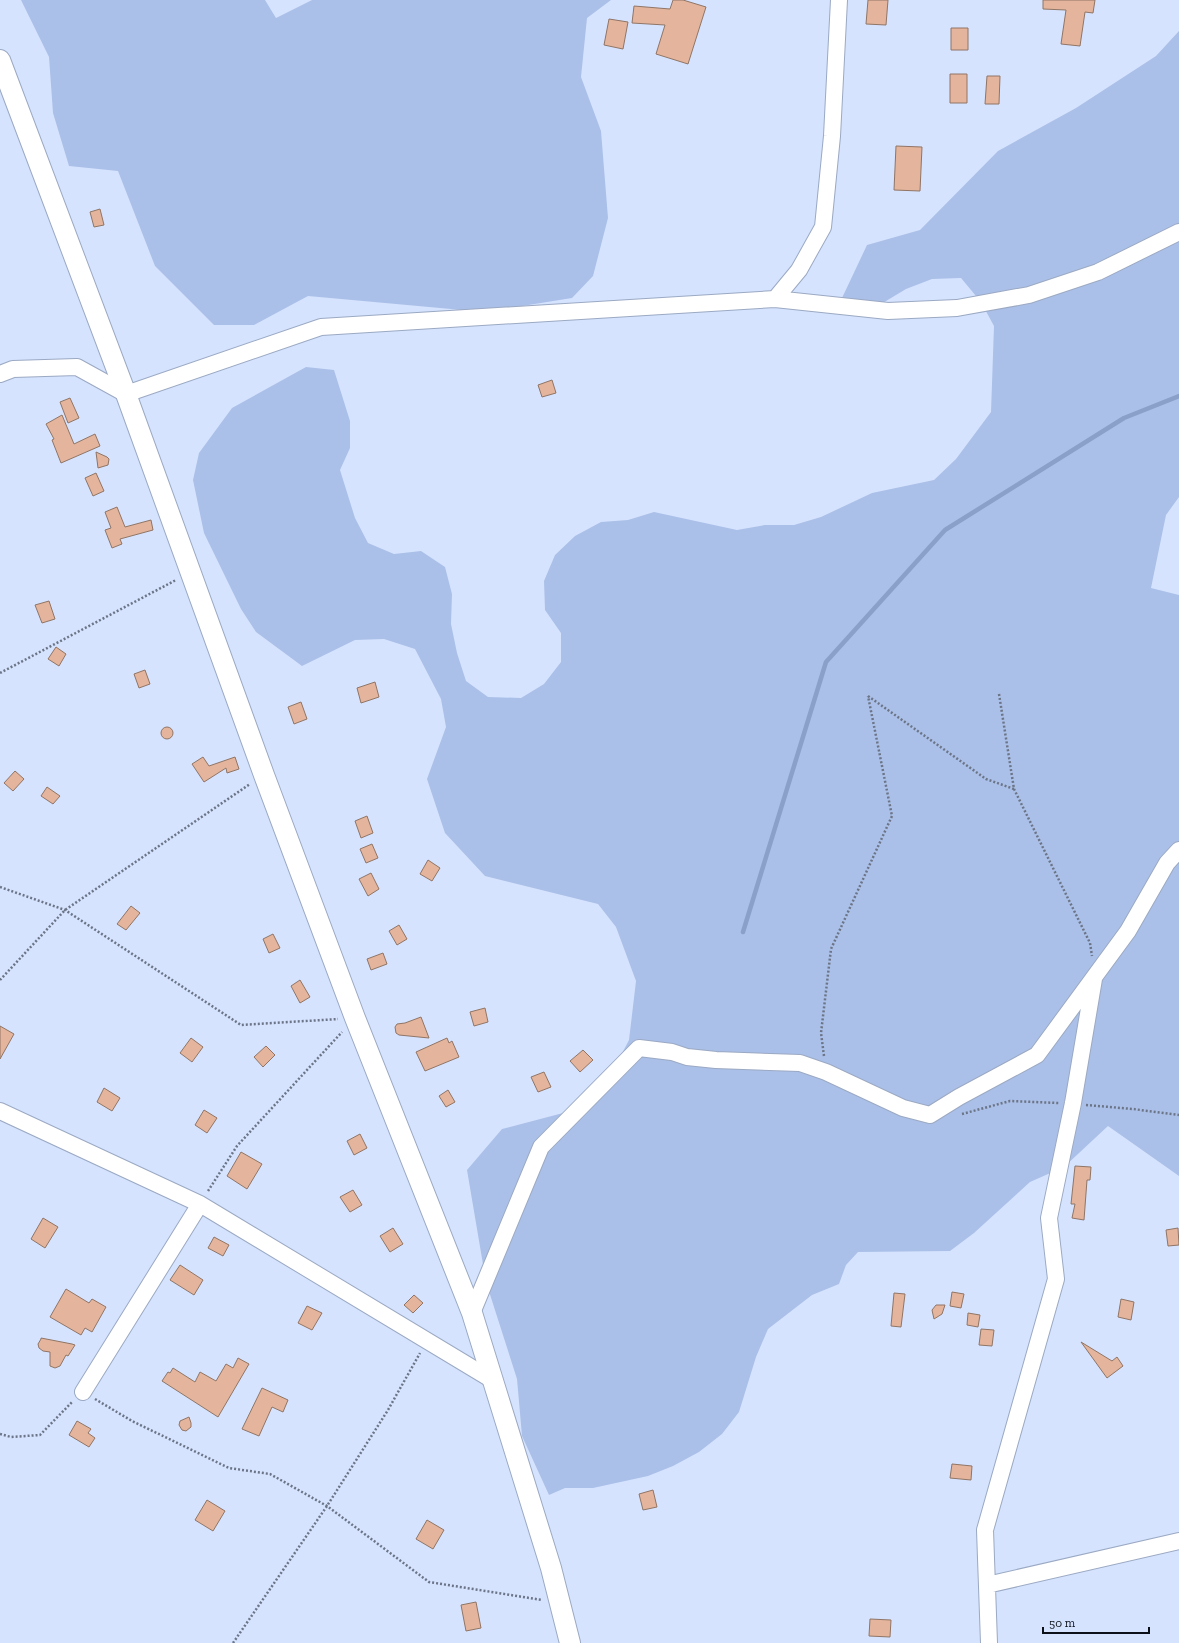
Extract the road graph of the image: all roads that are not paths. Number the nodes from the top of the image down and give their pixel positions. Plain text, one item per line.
1 (839, 0) edge
2 (0, 60) edge
3 (1179, 232) edge
4 (775, 299) junction
5 (0, 374) edge
6 (126, 394) junction
7 (1179, 850) edge
8 (1095, 976) junction
9 (0, 1111) edge
10 (200, 1204) junction
11 (472, 1312) junction
12 (494, 1381) junction
13 (83, 1392) road end
14 (1179, 1541) edge
15 (987, 1585) junction
16 (570, 1643) edge
17 (989, 1643) edge

1 - 4 street
2 - 6 street
3 - 4 street
4 - 6 street
5 - 6 street
6 - 11 street
7 - 8 street
8 - 11 street
8 - 15 street
9 - 10 street
10 - 12 street
10 - 13 street
11 - 12 street
12 - 16 street
14 - 15 street
15 - 17 street

